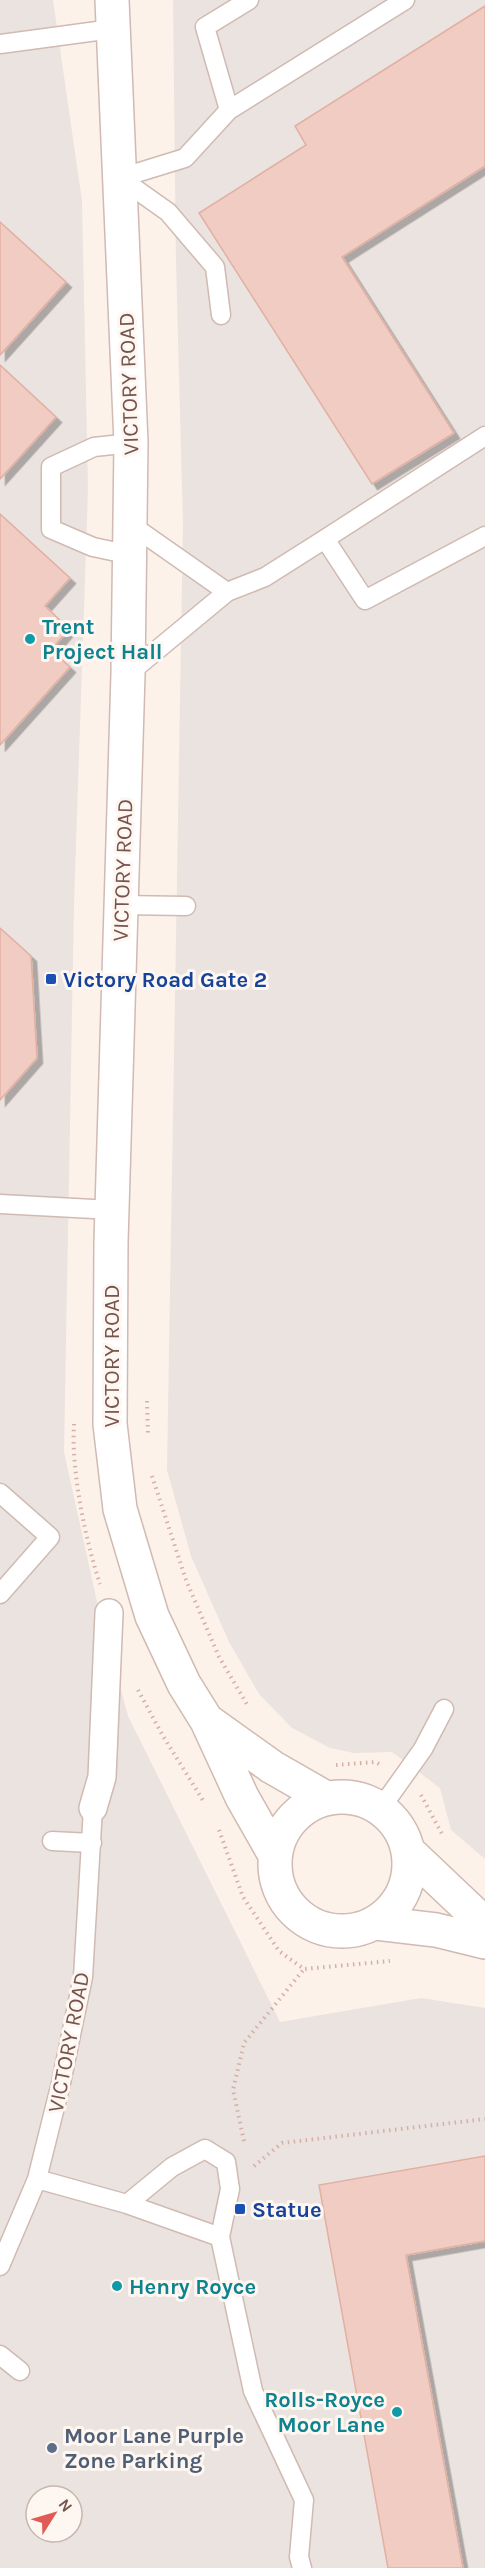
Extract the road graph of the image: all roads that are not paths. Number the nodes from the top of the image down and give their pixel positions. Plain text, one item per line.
1 (249, 0) edge
2 (405, 0) edge
3 (112, 14) edge
4 (0, 44) edge
5 (229, 110) junction
6 (120, 178) junction
7 (221, 315) dead end
8 (485, 436) edge
9 (131, 443) junction
10 (485, 536) edge
11 (325, 539) junction
12 (130, 540) junction
13 (227, 592) junction
14 (128, 674) junction
15 (120, 905) junction
16 (186, 906) dead end
17 (1, 1210) edge
18 (112, 1210) junction
19 (0, 1493) edge
20 (0, 1594) edge
21 (109, 1613) dead end
22 (444, 1709) dead end
23 (207, 1721) junction
24 (326, 1798) junction
25 (93, 1808) joint
26 (381, 1808) junction
27 (52, 1841) dead end
28 (92, 1843) junction
29 (409, 1852) junction
30 (275, 1856) junction
31 (376, 1923) junction
32 (485, 1924) edge
33 (485, 1942) edge
34 (38, 2179) junction
35 (127, 2204) junction
36 (220, 2237) junction
37 (0, 2266) edge
38 (0, 2355) edge
39 (20, 2371) dead end
40 (302, 2568) edge

1 - 5 lane
2 - 5 lane
3 - 4 lane
3 - 6 street, VICTORY ROAD
5 - 6 lane
6 - 7 lane
6 - 9 street, VICTORY ROAD
8 - 11 lane
9 - 12 street, VICTORY ROAD
9 - 12 lane
10 - 11 lane
11 - 13 lane
12 - 13 lane
12 - 14 street, VICTORY ROAD
13 - 14 lane
14 - 15 street, VICTORY ROAD
15 - 16 lane
15 - 18 street, VICTORY ROAD
17 - 18 lane
18 - 23 street, VICTORY ROAD
19 - 20 lane
21 - 25 street
22 - 26 lane
23 - 24 street, VICTORY ROAD
23 - 30 street, VICTORY ROAD
24 - 26 street
24 - 30 street
25 - 28 lane, VICTORY ROAD
26 - 29 street
27 - 28 lane
28 - 34 lane, VICTORY ROAD
29 - 31 street
29 - 32 street
30 - 31 street
31 - 33 street
34 - 35 lane
34 - 37 lane, VICTORY ROAD
35 - 36 lane
35 - 36 lane
36 - 40 lane
38 - 39 lane

